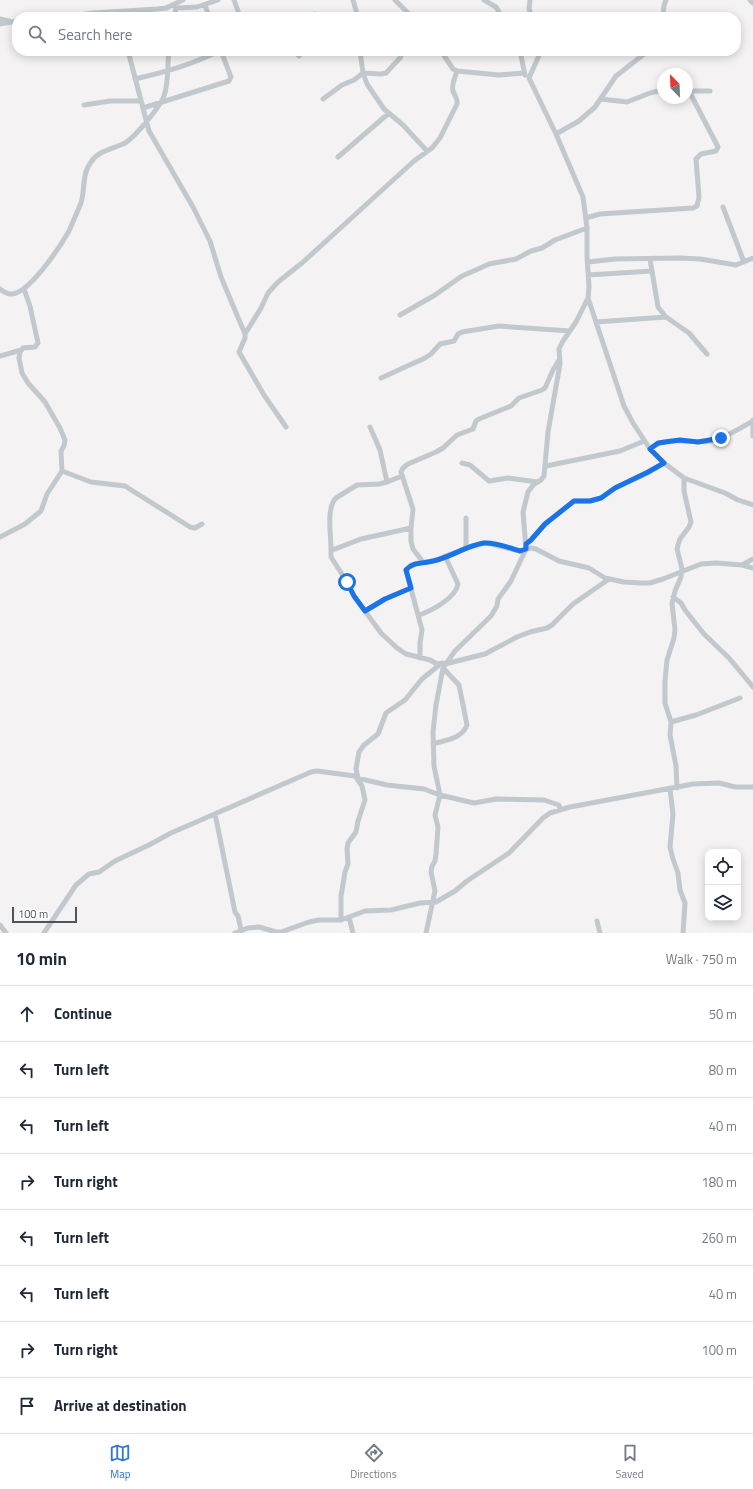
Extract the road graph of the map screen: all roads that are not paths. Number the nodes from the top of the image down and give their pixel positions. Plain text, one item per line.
1 (183, 0) edge
2 (218, 0) edge
3 (234, 0) edge
4 (353, 0) edge
5 (395, 0) edge
6 (484, 0) edge
7 (530, 0) edge
8 (666, 0) edge
9 (750, 0) edge
10 (753, 3) edge
11 (205, 5) junction
12 (176, 6) junction
13 (139, 12) edge
14 (175, 12) edge
15 (207, 12) edge
16 (238, 12) edge
17 (357, 12) edge
18 (407, 12) edge
19 (499, 12) edge
20 (530, 12) edge
21 (664, 12) edge
22 (0, 19) edge
23 (12, 21) edge
24 (12, 22) edge
25 (0, 24) edge
26 (129, 56) edge
27 (169, 56) edge
28 (210, 56) edge
29 (222, 56) edge
30 (361, 56) edge
31 (401, 56) edge
32 (444, 56) edge
33 (521, 56) edge
34 (539, 56) edge
35 (642, 56) edge
36 (168, 71) junction
37 (458, 72) junction
38 (363, 73) junction
39 (524, 73) junction
40 (529, 78) junction
41 (135, 79) junction
42 (657, 91) edge
43 (693, 91) edge
44 (710, 91) dead end
45 (323, 99) dead end
46 (600, 99) junction
47 (693, 100) edge
48 (141, 101) junction
49 (159, 103) junction
50 (84, 105) dead end
51 (143, 108) junction
52 (389, 114) junction
53 (146, 122) junction
54 (556, 134) junction
55 (427, 151) junction
56 (338, 157) dead end
57 (724, 207) dead end
58 (586, 218) junction
59 (588, 228) junction
60 (650, 258) junction
61 (753, 258) edge
62 (588, 262) junction
63 (744, 262) junction
64 (652, 271) junction
65 (588, 275) junction
66 (24, 289) junction
67 (1, 290) edge
68 (588, 298) junction
69 (400, 315) dead end
70 (666, 317) junction
71 (596, 322) junction
72 (570, 331) junction
73 (245, 334) junction
74 (21, 350) junction
75 (707, 354) dead end
76 (0, 356) edge
77 (559, 360) junction
78 (381, 378) dead end
79 (753, 421) edge
80 (286, 426) dead end
81 (370, 427) dead end
82 (753, 436) edge
83 (644, 441) junction
84 (650, 449) junction
85 (462, 463) dead end
86 (664, 463) junction
87 (546, 466) junction
88 (62, 471) junction
89 (402, 476) junction
90 (684, 478) junction
91 (387, 482) junction
92 (537, 482) junction
93 (753, 505) edge
94 (466, 518) dead end
95 (202, 524) dead end
96 (411, 528) junction
97 (0, 537) edge
98 (526, 546) junction
99 (466, 548) junction
100 (331, 549) junction
101 (445, 556) junction
102 (753, 558) edge
103 (423, 562) junction
104 (742, 565) junction
105 (753, 568) edge
106 (682, 572) junction
107 (609, 579) junction
108 (411, 588) junction
109 (673, 597) junction
110 (365, 611) junction
111 (419, 615) junction
112 (420, 658) junction
113 (440, 666) junction
114 (753, 687) edge
115 (740, 698) dead end
116 (671, 722) junction
117 (433, 744) junction
118 (358, 778) junction
119 (753, 787) edge
120 (677, 788) junction
121 (670, 789) junction
122 (440, 795) junction
123 (560, 810) junction
124 (215, 814) junction
125 (432, 902) junction
126 (349, 917) junction
127 (341, 920) junction
128 (597, 922) dead end
129 (0, 925) edge
130 (241, 930) junction
131 (6, 933) edge
132 (44, 933) edge
133 (235, 933) edge
134 (353, 933) edge
135 (426, 933) edge
136 (600, 933) edge
137 (683, 933) edge

1 - 12 street
2 - 11 street
3 - 16 street
4 - 17 street
5 - 18 street
6 - 19 street
7 - 20 street
8 - 21 street
9 - 10 street
11 - 12 street
11 - 15 street
12 - 13 street
12 - 14 street
22 - 23 street
24 - 25 street
26 - 41 street
27 - 36 street
28 - 36 street
29 - 49 street
30 - 38 street
31 - 38 street
32 - 37 street
33 - 39 street
34 - 40 street
35 - 46 street
36 - 41 street
36 - 49 street
37 - 39 street
37 - 55 street
38 - 45 street
38 - 52 street
39 - 40 street
40 - 54 street
41 - 48 street
42 - 46 street
43 - 44 street
46 - 54 street
47 - 58 street
48 - 50 street
48 - 51 street
49 - 51 street
49 - 53 street
51 - 53 street
52 - 55 street
52 - 56 street
53 - 66 street
53 - 73 street
54 - 58 street
55 - 73 street
57 - 63 street
58 - 59 street
59 - 62 street
59 - 69 street
60 - 62 street
60 - 63 street
60 - 64 street
61 - 63 street
62 - 65 street
64 - 65 street
64 - 70 street
65 - 68 street
66 - 67 street
66 - 74 street
68 - 71 street
68 - 72 street
70 - 71 street
70 - 75 street
71 - 83 street
72 - 77 street
72 - 78 street
73 - 80 street
74 - 76 street
74 - 88 street
77 - 87 street
77 - 89 street
79 - 82 street
79 - 84 street
81 - 91 street
83 - 84 street
83 - 87 street
84 - 86 street
85 - 92 street
86 - 90 street
86 - 98 street
87 - 92 street
88 - 95 street
88 - 97 street
89 - 91 street
89 - 96 street
90 - 93 street
90 - 106 street
91 - 100 street
92 - 98 street
94 - 99 street
96 - 100 street
96 - 103 street
98 - 99 street
98 - 107 street
98 - 113 street
99 - 101 street
100 - 110 street
101 - 103 street
101 - 111 street
102 - 104 street
103 - 108 street
104 - 105 street
104 - 106 street
106 - 107 street
106 - 109 street
107 - 113 street
108 - 110 street
108 - 111 street
109 - 114 street
109 - 116 street
110 - 112 street
111 - 112 street
112 - 113 street
113 - 117 street
113 - 117 street
113 - 118 street
115 - 116 street
116 - 120 street
117 - 122 street
118 - 122 street
118 - 124 street
118 - 127 street
119 - 120 street
120 - 121 street
121 - 123 street
121 - 137 street
122 - 123 street
122 - 125 street
123 - 125 street
124 - 130 street
124 - 132 street
125 - 126 street
125 - 135 street
126 - 127 street
126 - 134 street
127 - 130 street
128 - 136 street
129 - 131 street
130 - 133 street

